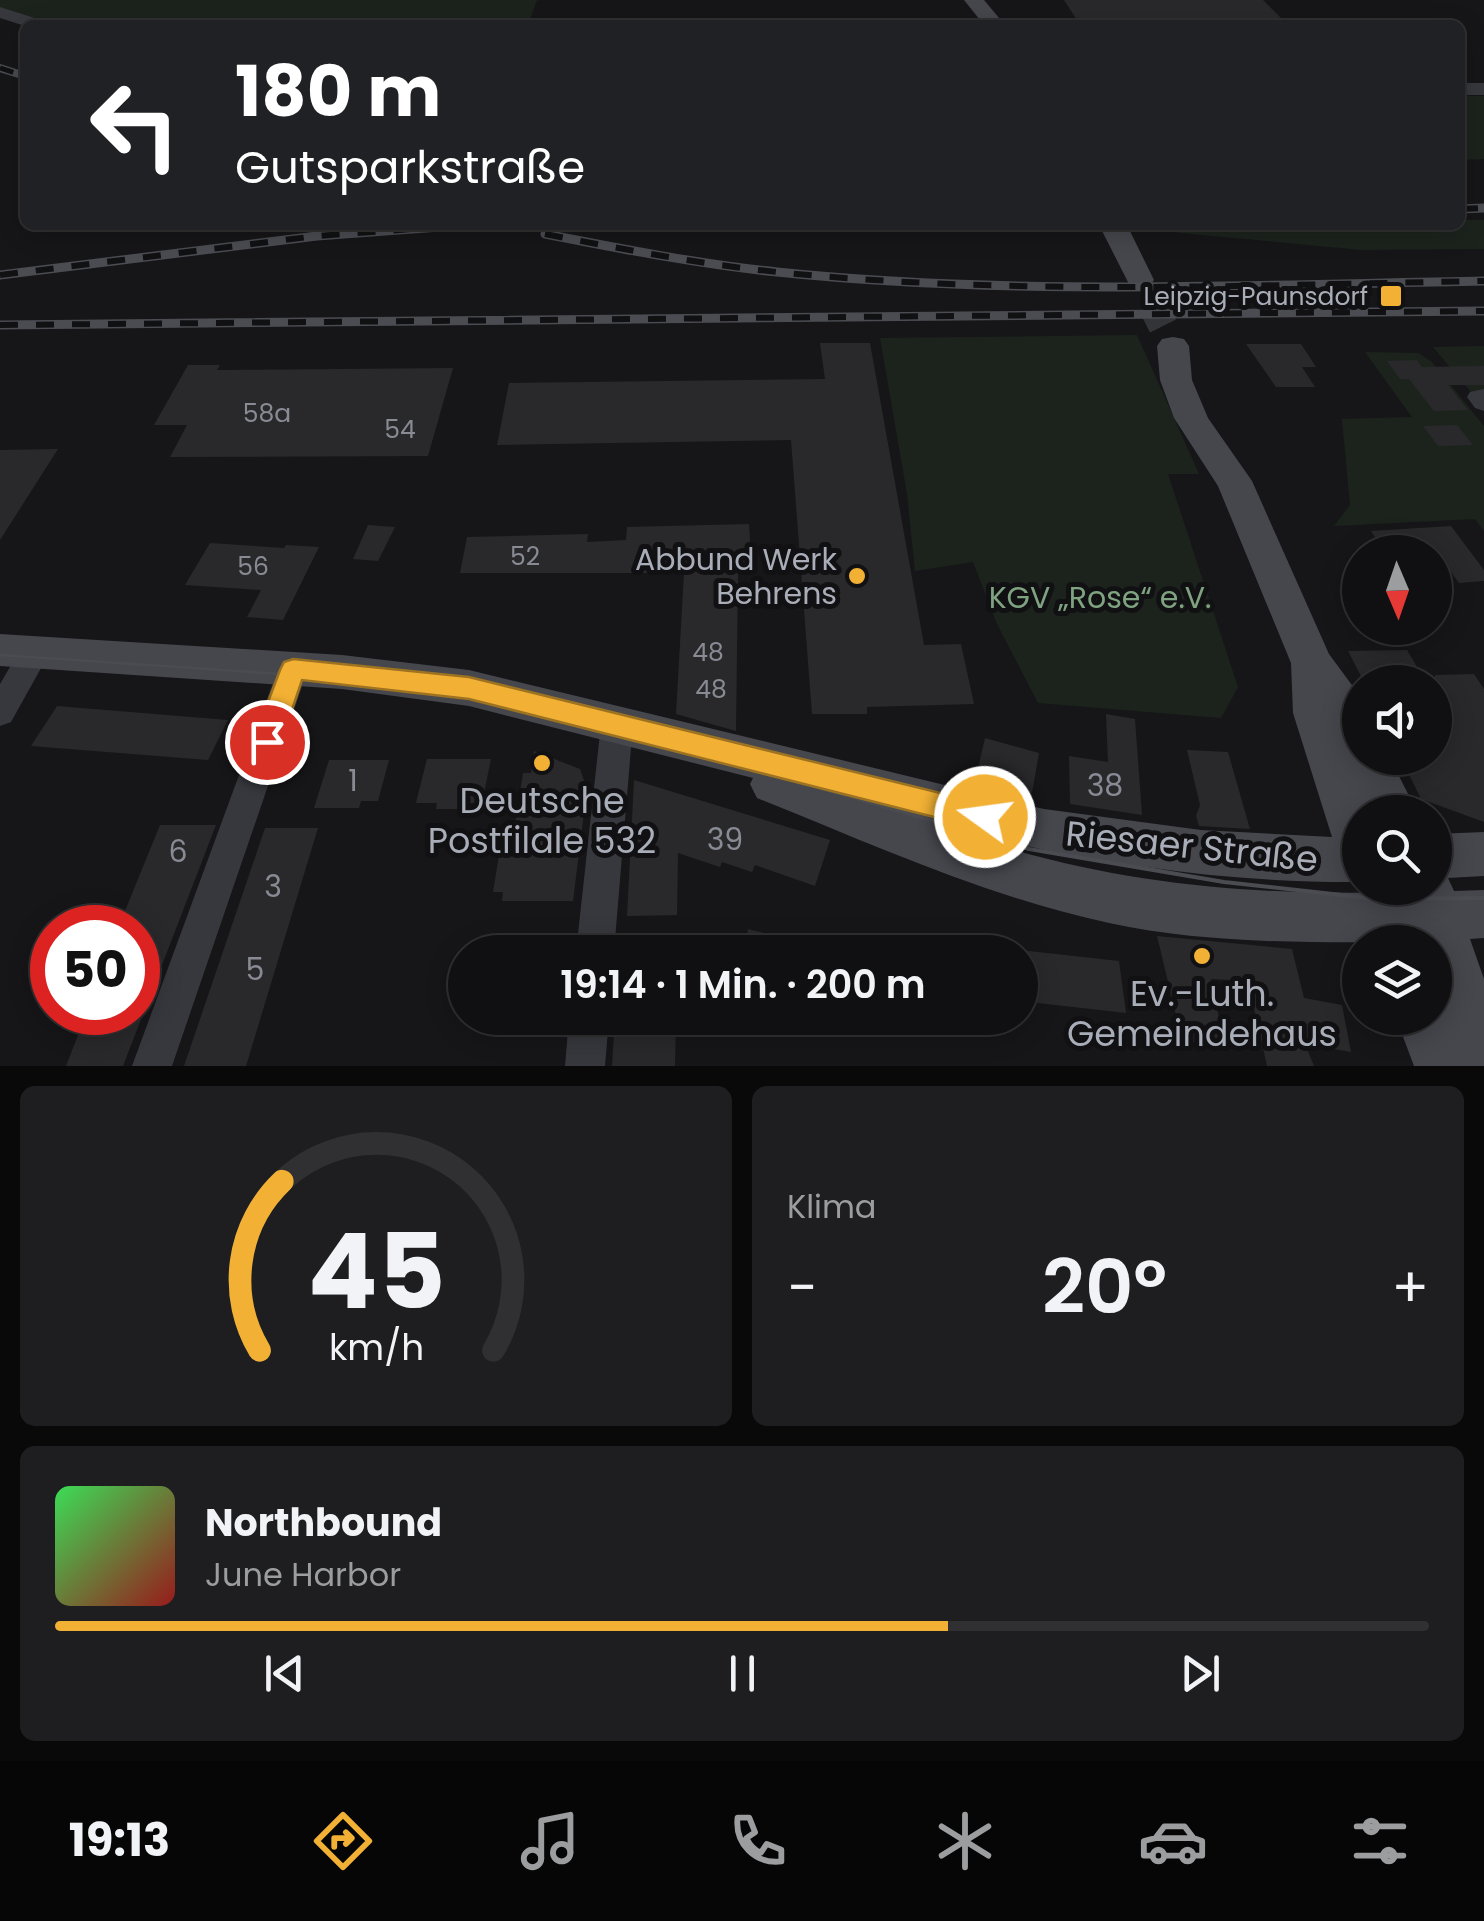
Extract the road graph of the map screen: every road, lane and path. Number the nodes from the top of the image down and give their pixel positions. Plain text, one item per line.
1 (974, 0) edge
2 (991, 20) edge
3 (1115, 230) edge
4 (17, 651) edge
5 (1312, 663) junction
6 (293, 670) junction
7 (1342, 706) edge
8 (0, 712) edge
9 (617, 724) junction
10 (1342, 795) edge
11 (1484, 854) edge
12 (1452, 855) edge
13 (1342, 860) edge
14 (1450, 906) edge
15 (1384, 916) edge
16 (598, 935) edge
17 (588, 1035) edge
18 (1430, 1035) edge
19 (1484, 1060) edge
20 (152, 1066) edge
21 (585, 1066) edge
22 (1442, 1066) edge

1 - 2 main road
3 - 5 main road
4 - 6 main road, Riesaer Straße
4 - 8 street
5 - 7 main road
5 - 10 main road
6 - 9 main road, Riesaer Straße
6 - 20 street
9 - 13 main road, Riesaer Straße
9 - 15 main road, Riesaer Straße
9 - 16 street
11 - 12 main road
14 - 15 main road, Riesaer Straße
14 - 19 main road
17 - 21 street
18 - 22 main road

